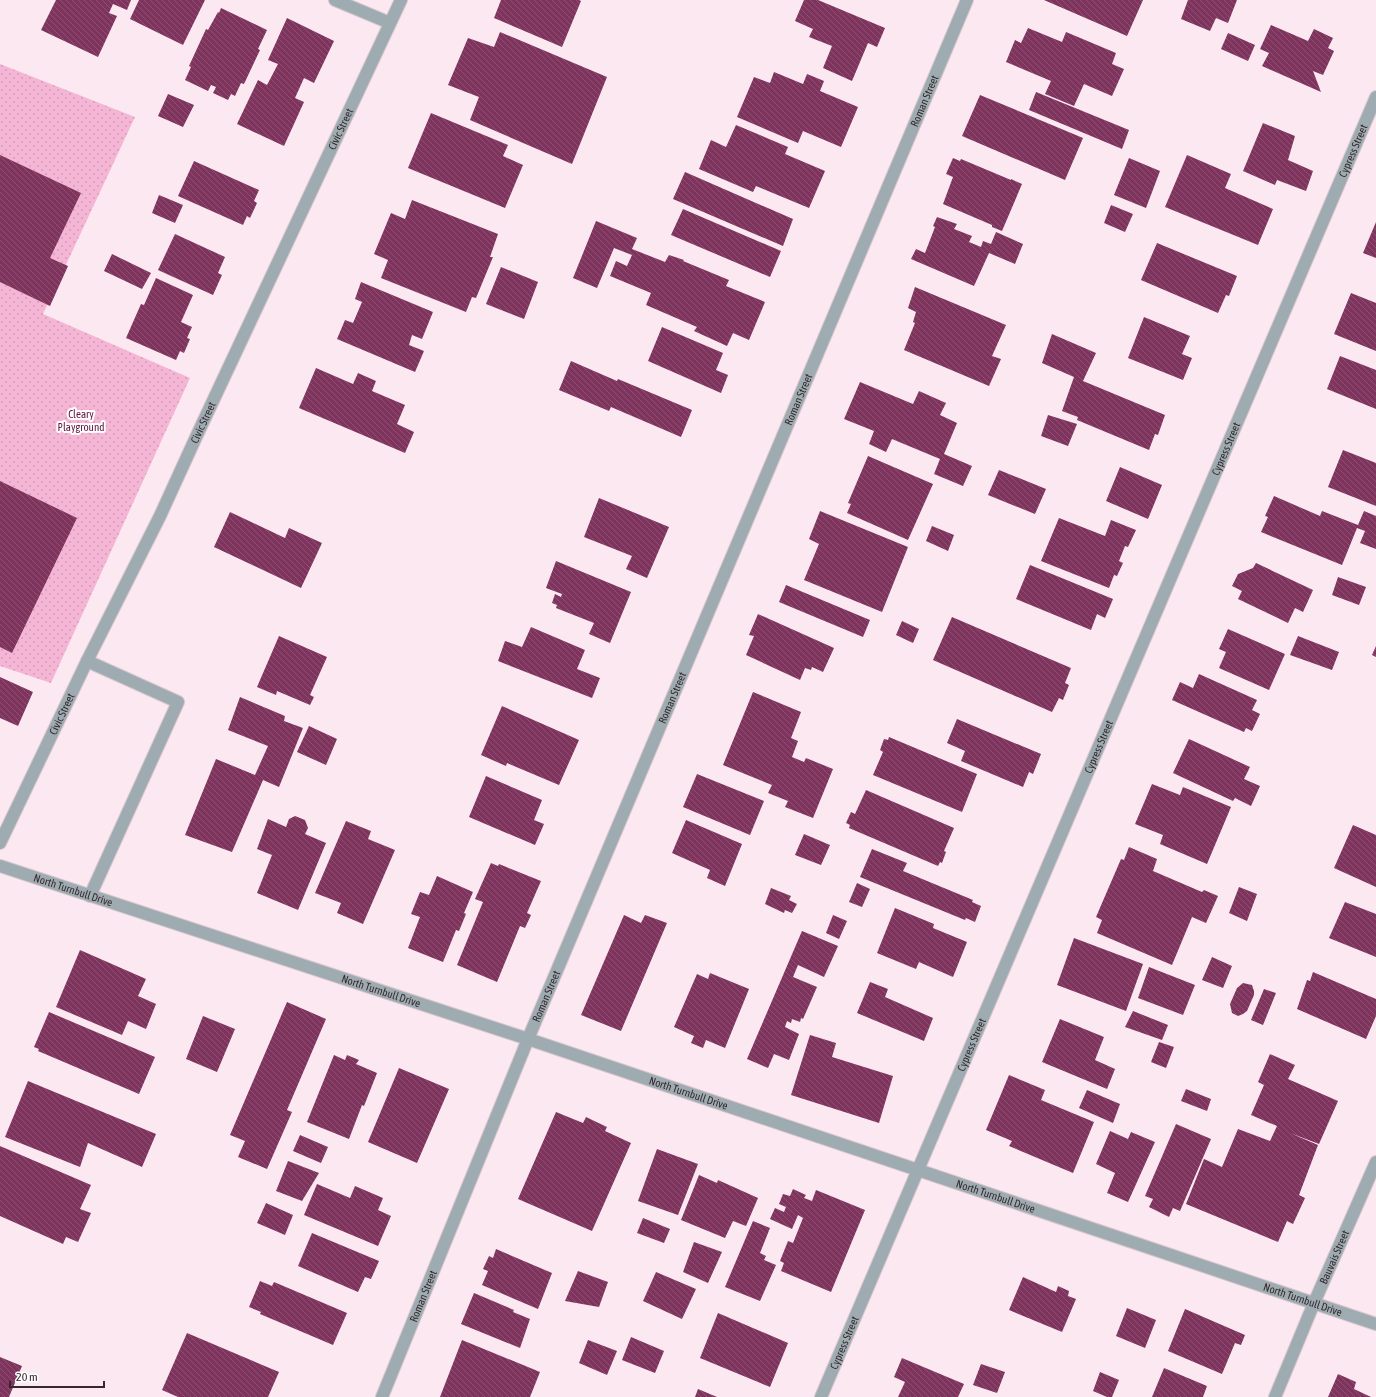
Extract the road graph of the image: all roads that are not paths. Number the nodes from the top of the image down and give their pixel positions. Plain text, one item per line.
1 (335, 0) edge
2 (401, 0) edge
3 (966, 0) edge
4 (390, 23) junction
5 (1376, 97) edge
6 (87, 661) junction
7 (0, 843) edge
8 (0, 866) edge
9 (90, 896) junction
10 (528, 1039) junction
11 (1376, 1162) edge
12 (917, 1170) junction
13 (1314, 1303) junction
14 (1376, 1324) edge
15 (382, 1397) edge
16 (821, 1397) edge
17 (1274, 1397) edge

1 - 4 street
2 - 4 street, Civic Street
3 - 10 street, Roman Street
4 - 6 street, Civic Street
5 - 12 street, Cypress Street
6 - 7 street, Civic Street
6 - 9 street
8 - 9 street, North Turnbull Drive
9 - 10 street, North Turnbull Drive
10 - 12 street, North Turnbull Drive
10 - 15 street, Roman Street
11 - 13 street, Bauvais Street
12 - 13 street, North Turnbull Drive
12 - 16 street, Cypress Street
13 - 14 street, North Turnbull Drive
13 - 17 street, Bauvais Street

